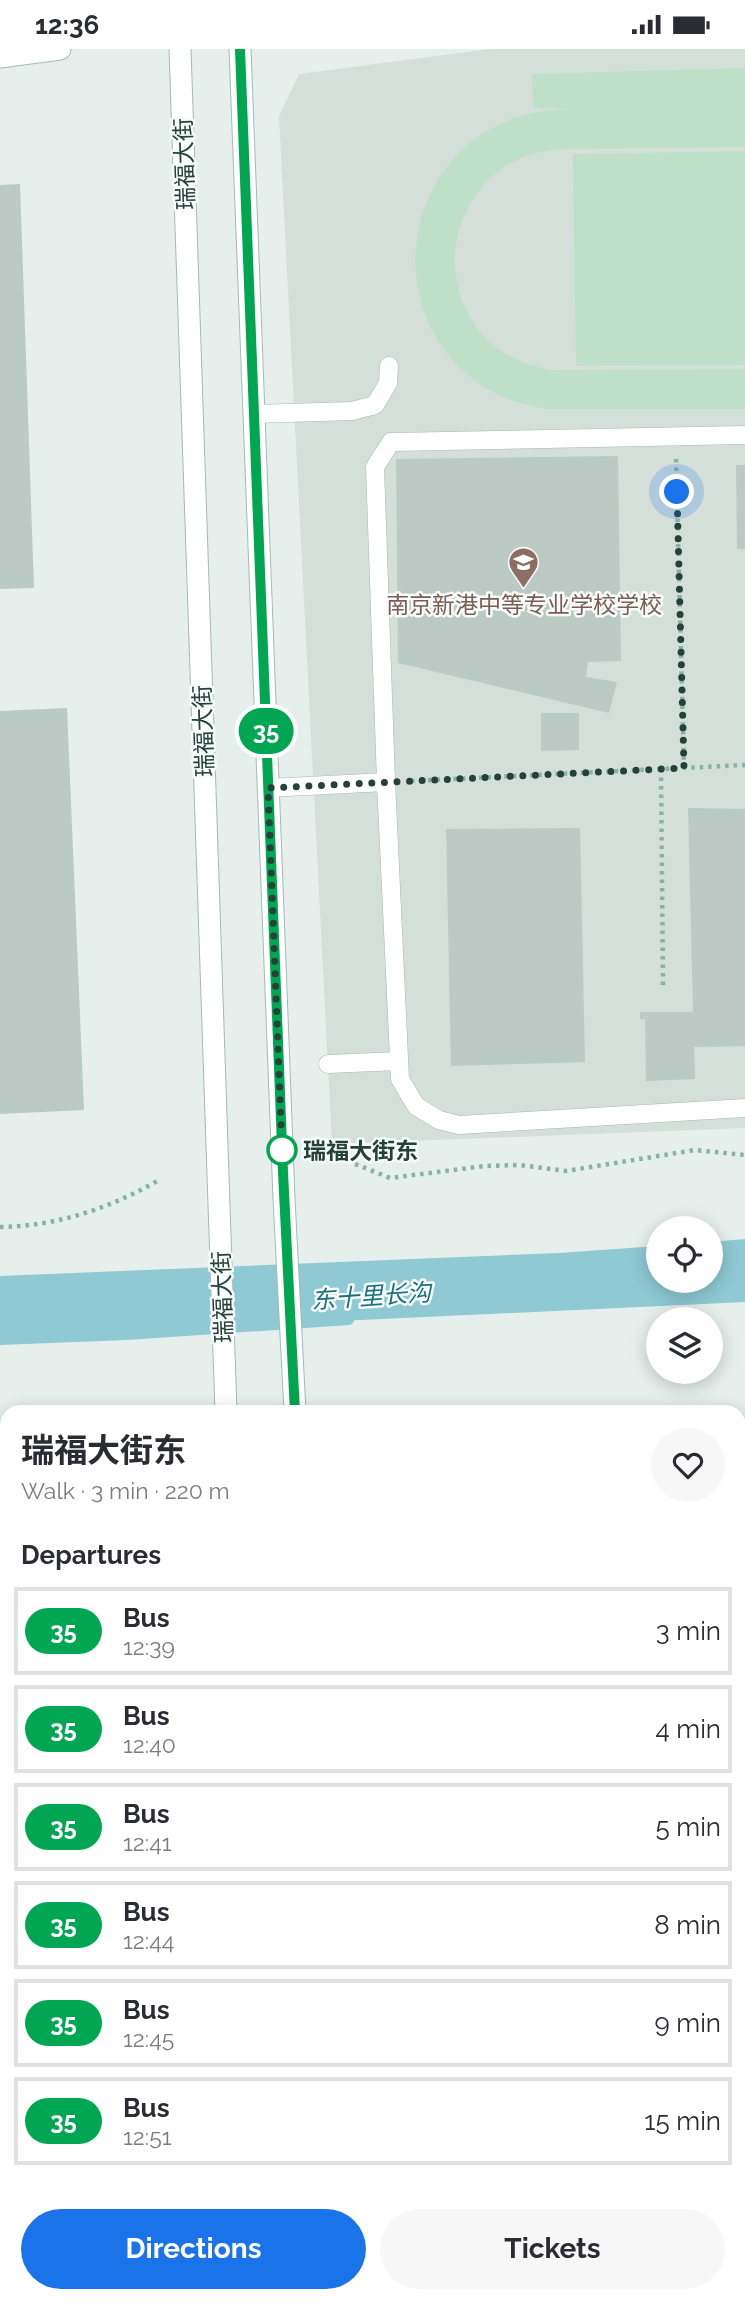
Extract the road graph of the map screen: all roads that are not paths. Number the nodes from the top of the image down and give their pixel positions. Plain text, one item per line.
1 (60, 49) edge
2 (180, 49) edge
3 (240, 49) edge
4 (0, 57) edge
5 (389, 366) dead end
6 (254, 414) junction
7 (745, 435) edge
8 (386, 782) junction
9 (268, 788) junction
10 (399, 1061) junction
11 (328, 1064) dead end
12 (745, 1108) edge
13 (226, 1405) edge
14 (295, 1405) edge

1 - 4 street
2 - 13 street, 瑞福大街
3 - 6 street
5 - 6 lane
6 - 9 street
7 - 8 lane
8 - 9 lane
8 - 10 lane
9 - 14 street
10 - 11 lane
10 - 12 lane

